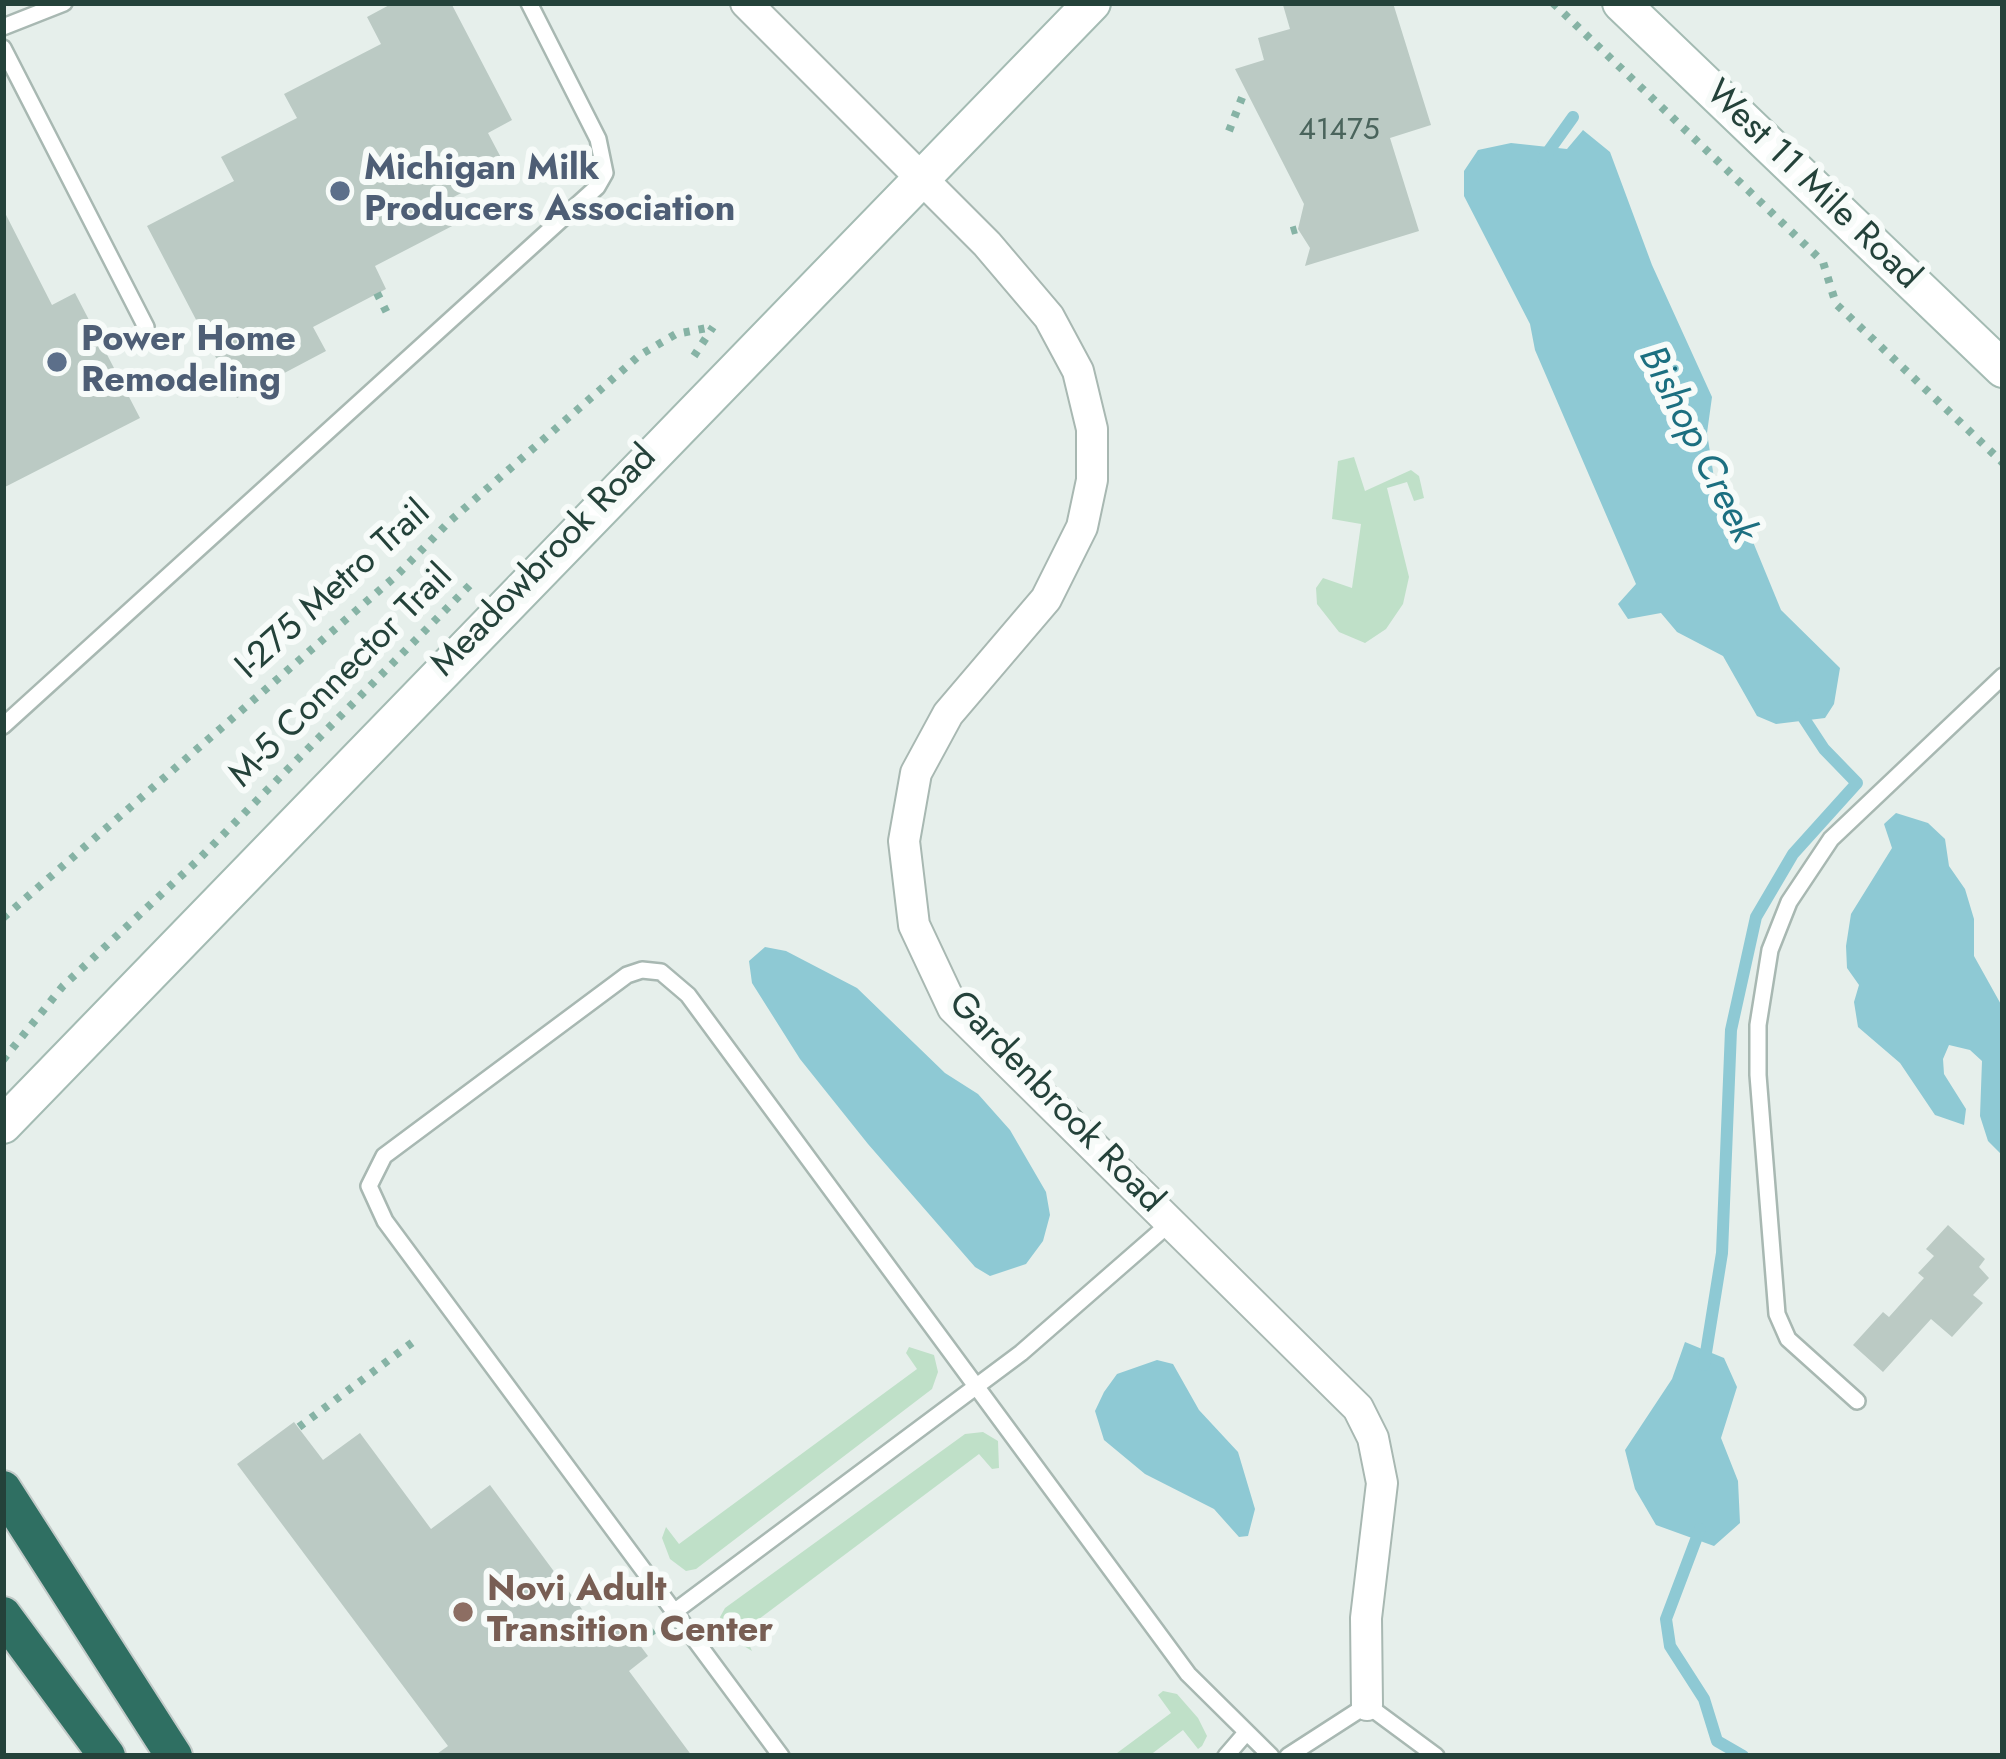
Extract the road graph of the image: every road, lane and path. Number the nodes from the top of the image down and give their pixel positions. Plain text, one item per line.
1 (64, 3) edge
2 (529, 3) edge
3 (746, 3) edge
4 (1092, 3) edge
5 (1553, 3) edge
6 (1621, 3) edge
7 (3, 27) edge
8 (3, 48) edge
9 (1245, 90) dead end
10 (1229, 131) dead end
11 (920, 178) junction
12 (377, 293) dead end
13 (387, 313) dead end
14 (146, 327) dead end
15 (692, 360) dead end
16 (2003, 369) edge
17 (2003, 463) edge
18 (486, 569) dead end
19 (2003, 676) edge
20 (3, 726) edge
21 (3, 917) edge
22 (3, 1060) edge
23 (3, 1125) edge
24 (1171, 1222) junction
25 (413, 1342) dead end
26 (976, 1387) junction
27 (1857, 1401) dead end
28 (299, 1427) dead end
29 (3, 1489) edge
30 (674, 1612) junction
31 (3, 1615) edge
32 (654, 1630) dead end
33 (637, 1642) dead end
34 (1367, 1705) junction
35 (1245, 1734) junction
36 (107, 1756) edge
37 (174, 1756) edge
38 (781, 1756) edge
39 (1226, 1756) edge
40 (1270, 1756) edge
41 (1288, 1756) edge
42 (1436, 1756) edge

1 - 7 lane
2 - 20 lane
3 - 11 street, Gardenbrook Road
4 - 11 street, Meadowbrook Road
5 - 17 path
6 - 16 street, West 11 Mile Road
8 - 14 lane
9 - 10 path
11 - 23 street, Meadowbrook Road
11 - 24 street, Gardenbrook Road
12 - 13 path
15 - 21 path, I-275 Metro Trail
18 - 22 path, M-5 Connector Trail
19 - 27 lane
24 - 26 lane
24 - 34 street, Gardenbrook Road
25 - 28 path
26 - 30 lane
26 - 30 lane
26 - 35 lane
29 - 37 highway
30 - 38 lane
31 - 36 highway
32 - 33 path
34 - 41 lane
34 - 42 lane
35 - 39 lane
35 - 40 lane

